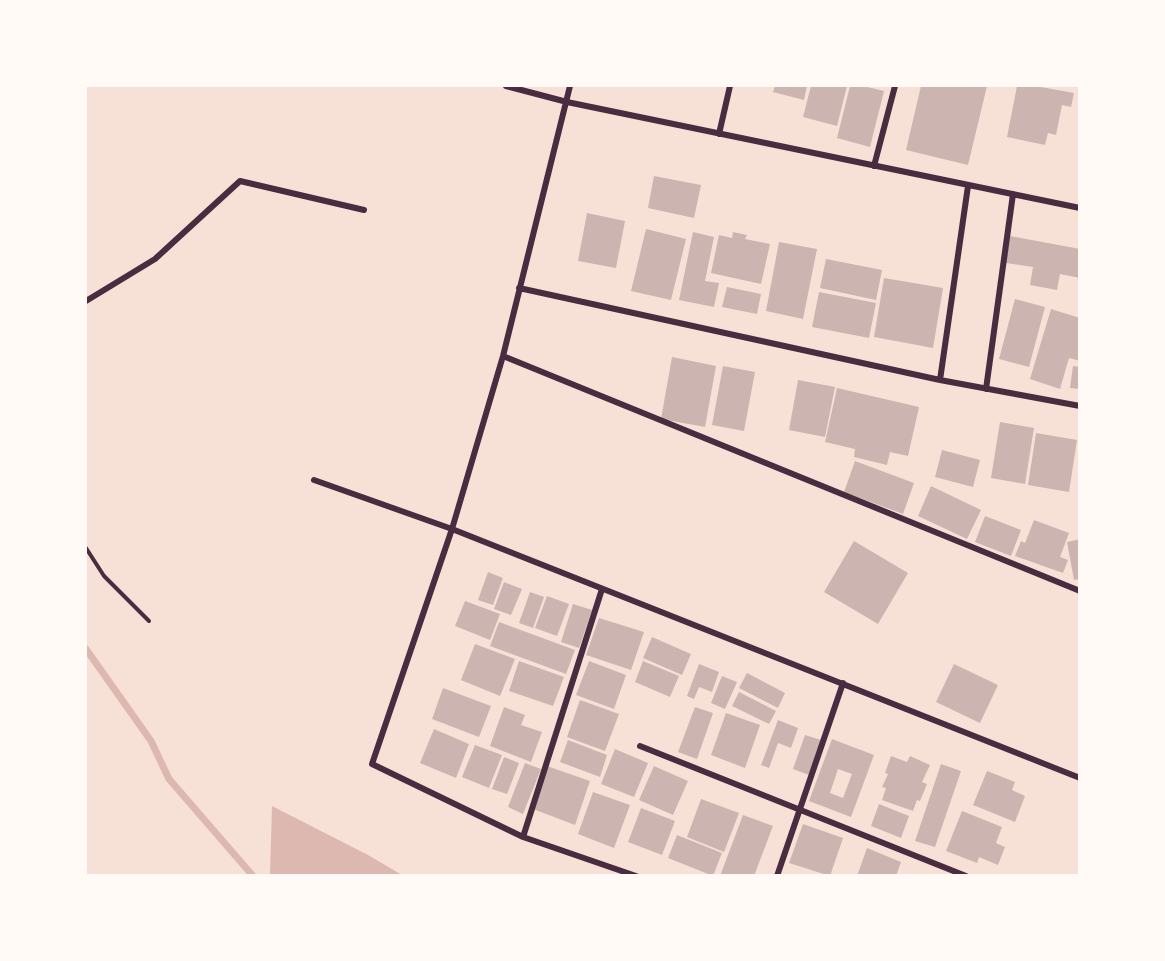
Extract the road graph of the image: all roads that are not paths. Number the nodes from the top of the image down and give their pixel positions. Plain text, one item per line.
1 (506, 86) edge
2 (570, 86) edge
3 (730, 86) edge
4 (894, 86) edge
5 (567, 102) junction
6 (718, 134) junction
7 (874, 166) junction
8 (968, 186) junction
9 (1013, 194) junction
10 (1080, 208) edge
11 (364, 210) dead end
12 (519, 288) junction
13 (86, 301) edge
14 (503, 356) junction
15 (940, 380) junction
16 (986, 389) junction
17 (1080, 406) edge
18 (314, 480) dead end
19 (453, 528) junction
20 (602, 589) junction
21 (1080, 591) edge
22 (843, 683) junction
23 (640, 746) dead end
24 (1080, 778) edge
25 (800, 808) junction
26 (523, 837) junction
27 (636, 876) edge
28 (777, 876) edge
29 (966, 876) edge

1 - 5 street
2 - 5 street
3 - 6 street
4 - 7 street
5 - 6 street
5 - 12 street
6 - 7 street
7 - 8 street
8 - 9 street
8 - 15 street
9 - 10 street
9 - 16 street
11 - 13 street
12 - 14 street
12 - 15 street
14 - 19 street
14 - 21 street
15 - 16 street
16 - 17 street
18 - 19 street
19 - 20 street
19 - 26 street
20 - 22 street
20 - 26 street
22 - 24 street
22 - 25 street
23 - 25 street
25 - 28 street
25 - 29 street
26 - 27 street

